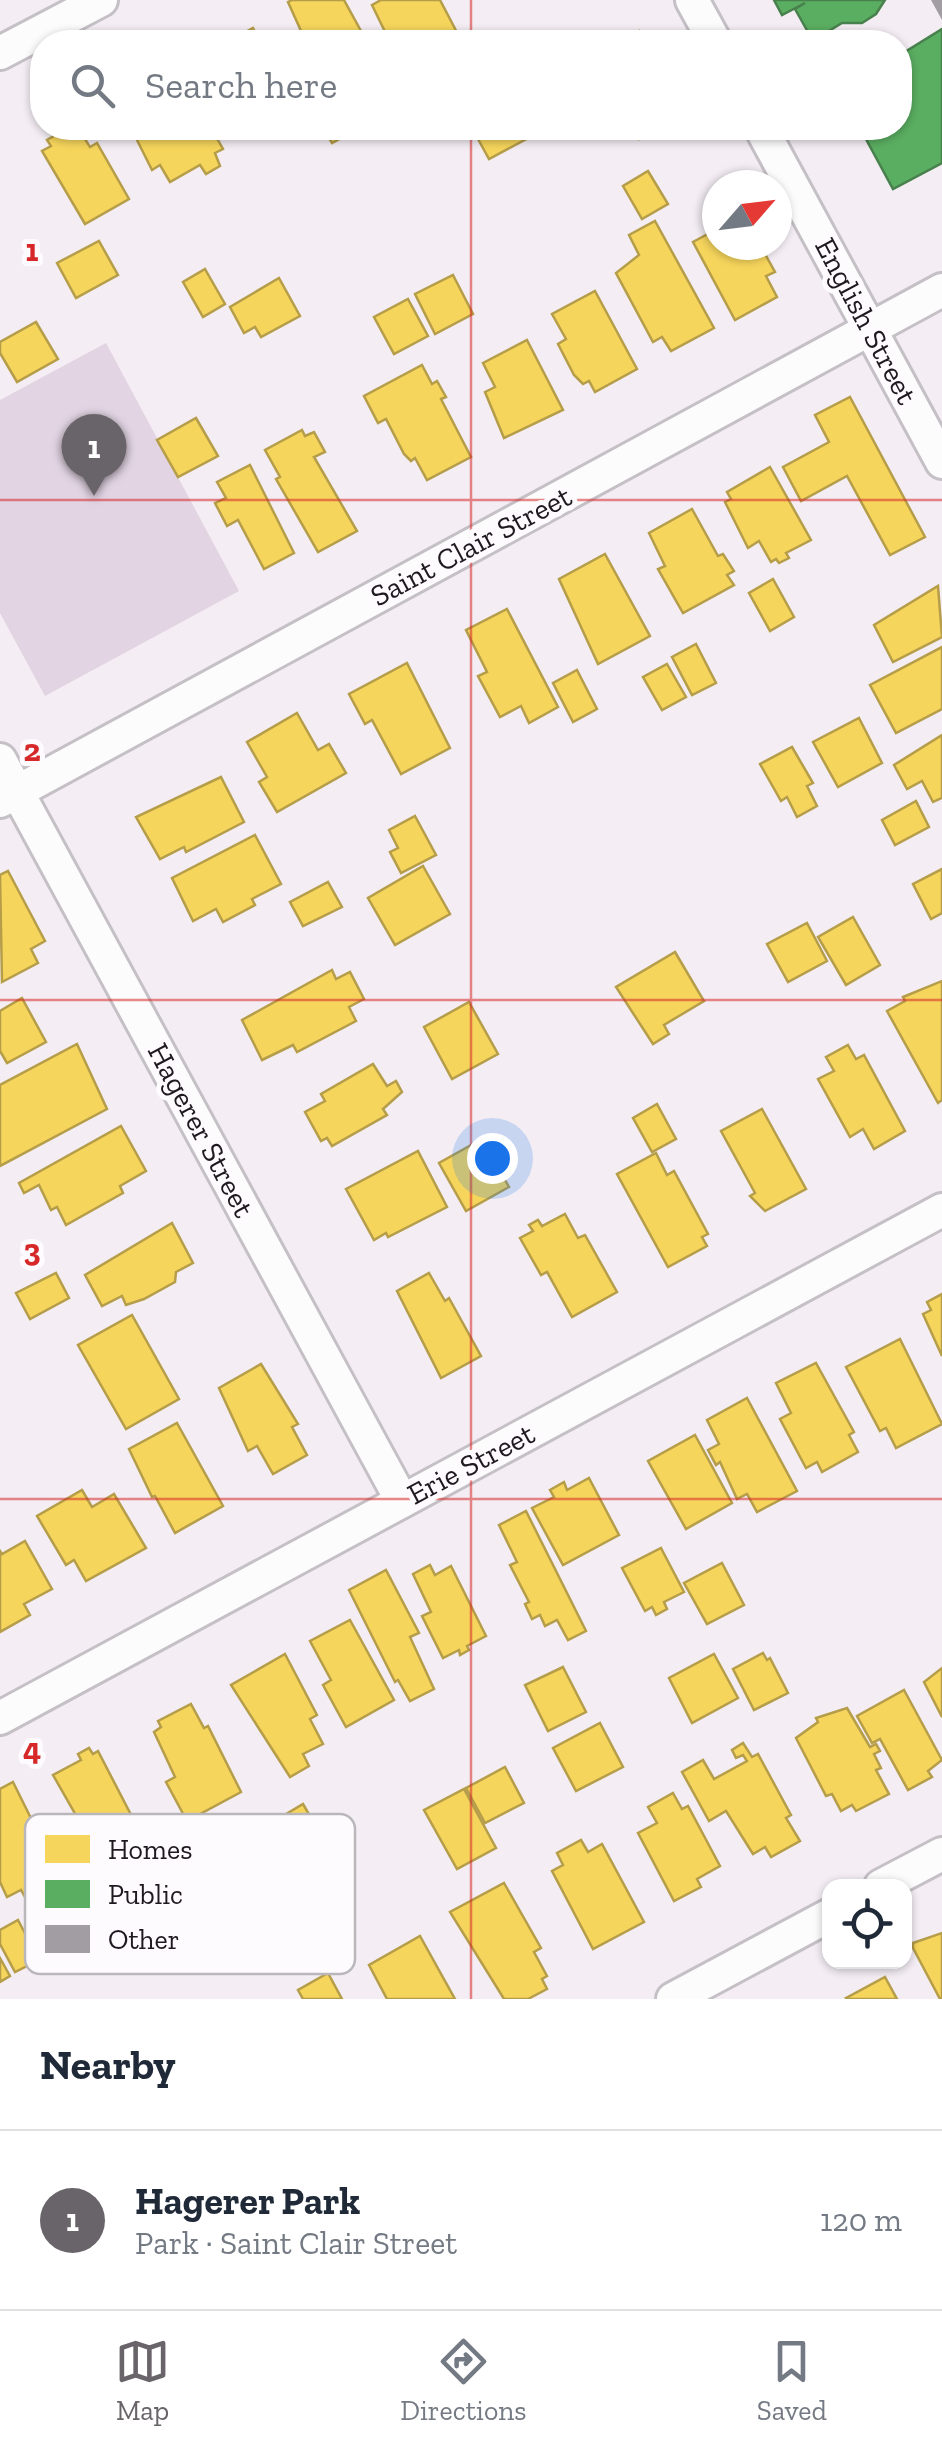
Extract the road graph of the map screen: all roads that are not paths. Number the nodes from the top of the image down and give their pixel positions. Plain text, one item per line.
1 (100, 0) edge
2 (692, 0) edge
3 (44, 30) edge
4 (708, 30) edge
5 (30, 38) edge
6 (0, 54) edge
7 (768, 140) edge
8 (942, 290) edge
9 (870, 329) junction
10 (942, 462) edge
11 (0, 760) edge
12 (9, 796) edge
13 (942, 1210) edge
14 (402, 1501) junction
15 (0, 1718) edge
16 (942, 1854) edge
17 (894, 1879) edge
18 (822, 1918) edge
19 (673, 1999) edge

1 - 3 street
2 - 4 street
5 - 6 street
7 - 9 street, English Street
8 - 9 street, Saint Clair Street
9 - 10 street, English Street
9 - 12 street, Saint Clair Street
11 - 12 street, Hagerer Street
12 - 14 street, Hagerer Street
13 - 14 street, Erie Street
14 - 15 street, Erie Street
16 - 17 street
18 - 19 street

